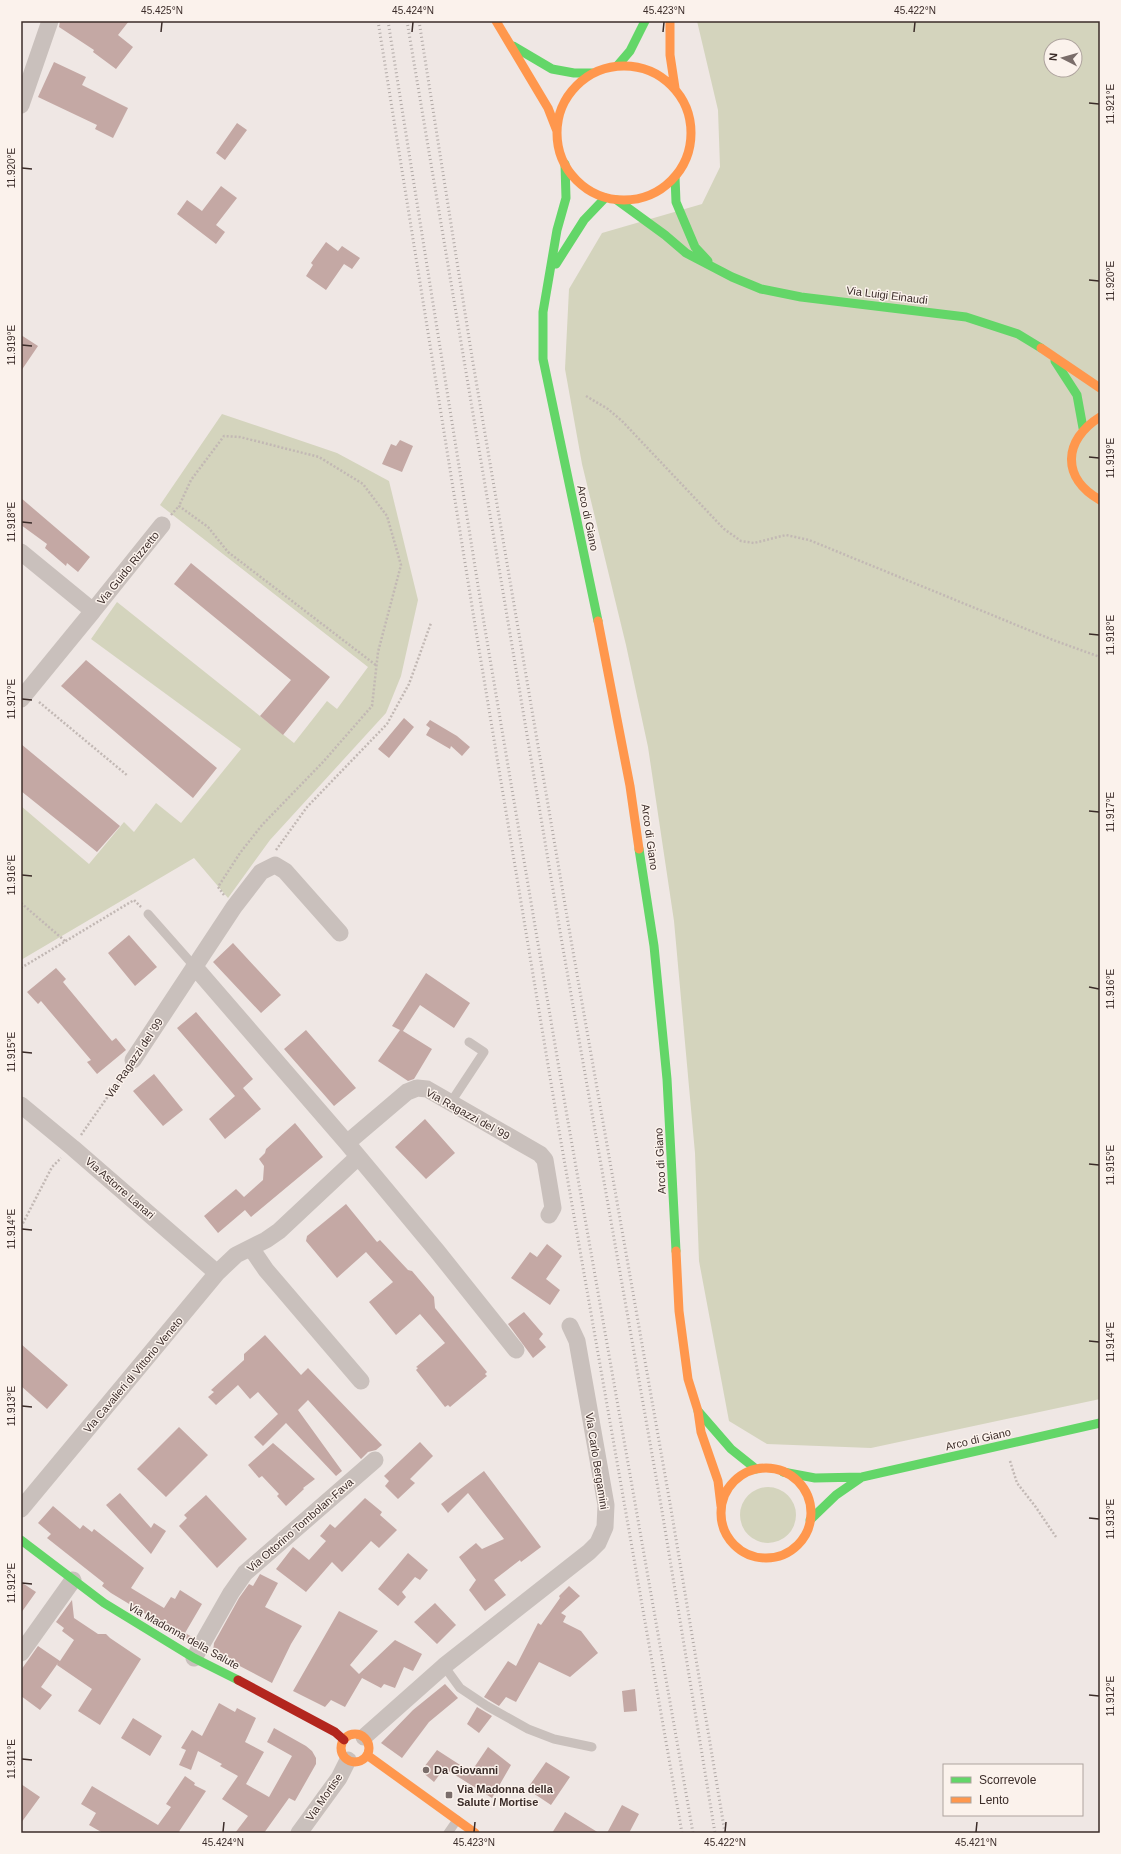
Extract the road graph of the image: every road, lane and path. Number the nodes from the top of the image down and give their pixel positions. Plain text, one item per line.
1 (50, 21) edge
2 (496, 21) edge
3 (670, 21) edge
4 (645, 22) edge
5 (512, 45) junction
6 (618, 65) junction
7 (592, 73) junction
8 (675, 88) junction
9 (21, 105) edge
10 (557, 131) junction
11 (564, 164) junction
12 (675, 177) junction
13 (605, 198) junction
14 (617, 200) junction
15 (714, 268) junction
16 (551, 272) junction
17 (1052, 357) junction
18 (1100, 388) edge
19 (586, 396) dead end
20 (1100, 417) edge
21 (1083, 428) junction
22 (1100, 500) edge
23 (162, 525) dead end
24 (21, 552) edge
25 (93, 610) junction
26 (432, 623) dead end
27 (1100, 657) edge
28 (377, 666) junction
29 (24, 696) edge
30 (128, 776) dead end
31 (261, 872) junction
32 (21, 903) edge
33 (234, 907) junction
34 (148, 914) joint
35 (340, 933) dead end
36 (65, 941) junction
37 (194, 966) junction
38 (21, 968) edge
39 (469, 1042) dead end
40 (133, 1060) joint
41 (451, 1102) junction
42 (21, 1105) edge
43 (347, 1143) junction
44 (73, 1148) junction
45 (358, 1157) junction
46 (550, 1215) dead end
47 (21, 1226) edge
48 (251, 1248) junction
49 (217, 1274) junction
50 (570, 1326) dead end
51 (516, 1350) dead end
52 (361, 1381) dead end
53 (698, 1411) junction
54 (1100, 1423) edge
55 (1006, 1445) junction
56 (375, 1460) dead end
57 (756, 1469) junction
58 (783, 1472) junction
59 (862, 1477) junction
60 (721, 1506) junction
61 (21, 1509) edge
62 (810, 1520) junction
63 (1056, 1537) dead end
64 (21, 1540) edge
65 (73, 1580) junction
66 (21, 1653) edge
67 (194, 1658) junction
68 (444, 1666) junction
69 (364, 1737) junction
70 (344, 1740) junction
71 (592, 1747) dead end
72 (367, 1755) junction
73 (348, 1760) junction
74 (457, 1820) junction
75 (299, 1833) edge
76 (448, 1833) edge
77 (475, 1833) edge

1 - 9 street
2 - 5 main road
3 - 8 main road
4 - 6 main road
5 - 7 main road
5 - 10 main road
6 - 7 main road
6 - 8 main road
7 - 10 main road
8 - 12 main road
10 - 11 main road
11 - 13 main road
11 - 16 main road, Arco di Giano
12 - 14 main road
12 - 15 main road, Via Luigi Einaudi
13 - 14 main road
13 - 16 main road, Arco di Giano
14 - 15 main road, Via Luigi Einaudi
15 - 17 main road, Via Luigi Einaudi
16 - 53 main road, Arco di Giano
17 - 18 main road, Via Luigi Einaudi
17 - 21 main road
19 - 27 path
20 - 21 main road
21 - 22 main road
23 - 25 street, Via Guido Rizzetto
24 - 25 street
25 - 29 street, Via Guido Rizzetto
26 - 31 path
28 - 28 path
28 - 33 path
29 - 30 path
31 - 33 street, Via Ragazzi del '99
31 - 35 street
32 - 36 path
33 - 37 street, Via Ragazzi del '99
34 - 36 path
34 - 37 lane
36 - 38 path
37 - 40 street, Via Ragazzi del '99
37 - 43 street
39 - 41 lane
40 - 44 path, Via Ragazzi del '99
41 - 43 street, Via Ragazzi del '99
41 - 46 street, Via Ragazzi del '99
42 - 44 street, Via Astorre Lanari
43 - 45 street
44 - 47 path, Via Ragazzi del '99
44 - 49 street, Via Astorre Lanari
45 - 48 street, Via Cavalieri di Vittorio Veneto
45 - 51 street
48 - 49 street, Via Cavalieri di Vittorio Veneto
48 - 52 street
49 - 61 street, Via Cavalieri di Vittorio Veneto
50 - 68 street, Via Carlo Bergamini
53 - 57 main road, Arco di Giano
53 - 60 main road, Arco di Giano
54 - 55 main road, Arco di Giano
55 - 59 main road, Arco di Giano
55 - 63 path
56 - 67 street, Via Ottorino Tombolan-Fava
57 - 58 main road
57 - 60 main road
58 - 59 main road, Arco di Giano
58 - 62 main road
59 - 62 main road, Arco di Giano
60 - 62 main road
64 - 65 main road, Via Madonna della Salute
65 - 66 street
65 - 67 main road, Via Madonna della Salute
67 - 70 main road, Via Madonna della Salute
68 - 69 street, Via Carlo Bergamini
68 - 71 lane
69 - 70 main road
69 - 72 main road
70 - 73 main road
72 - 73 main road
72 - 74 main road
73 - 75 street, Via Mortise
74 - 76 lane
74 - 77 main road

